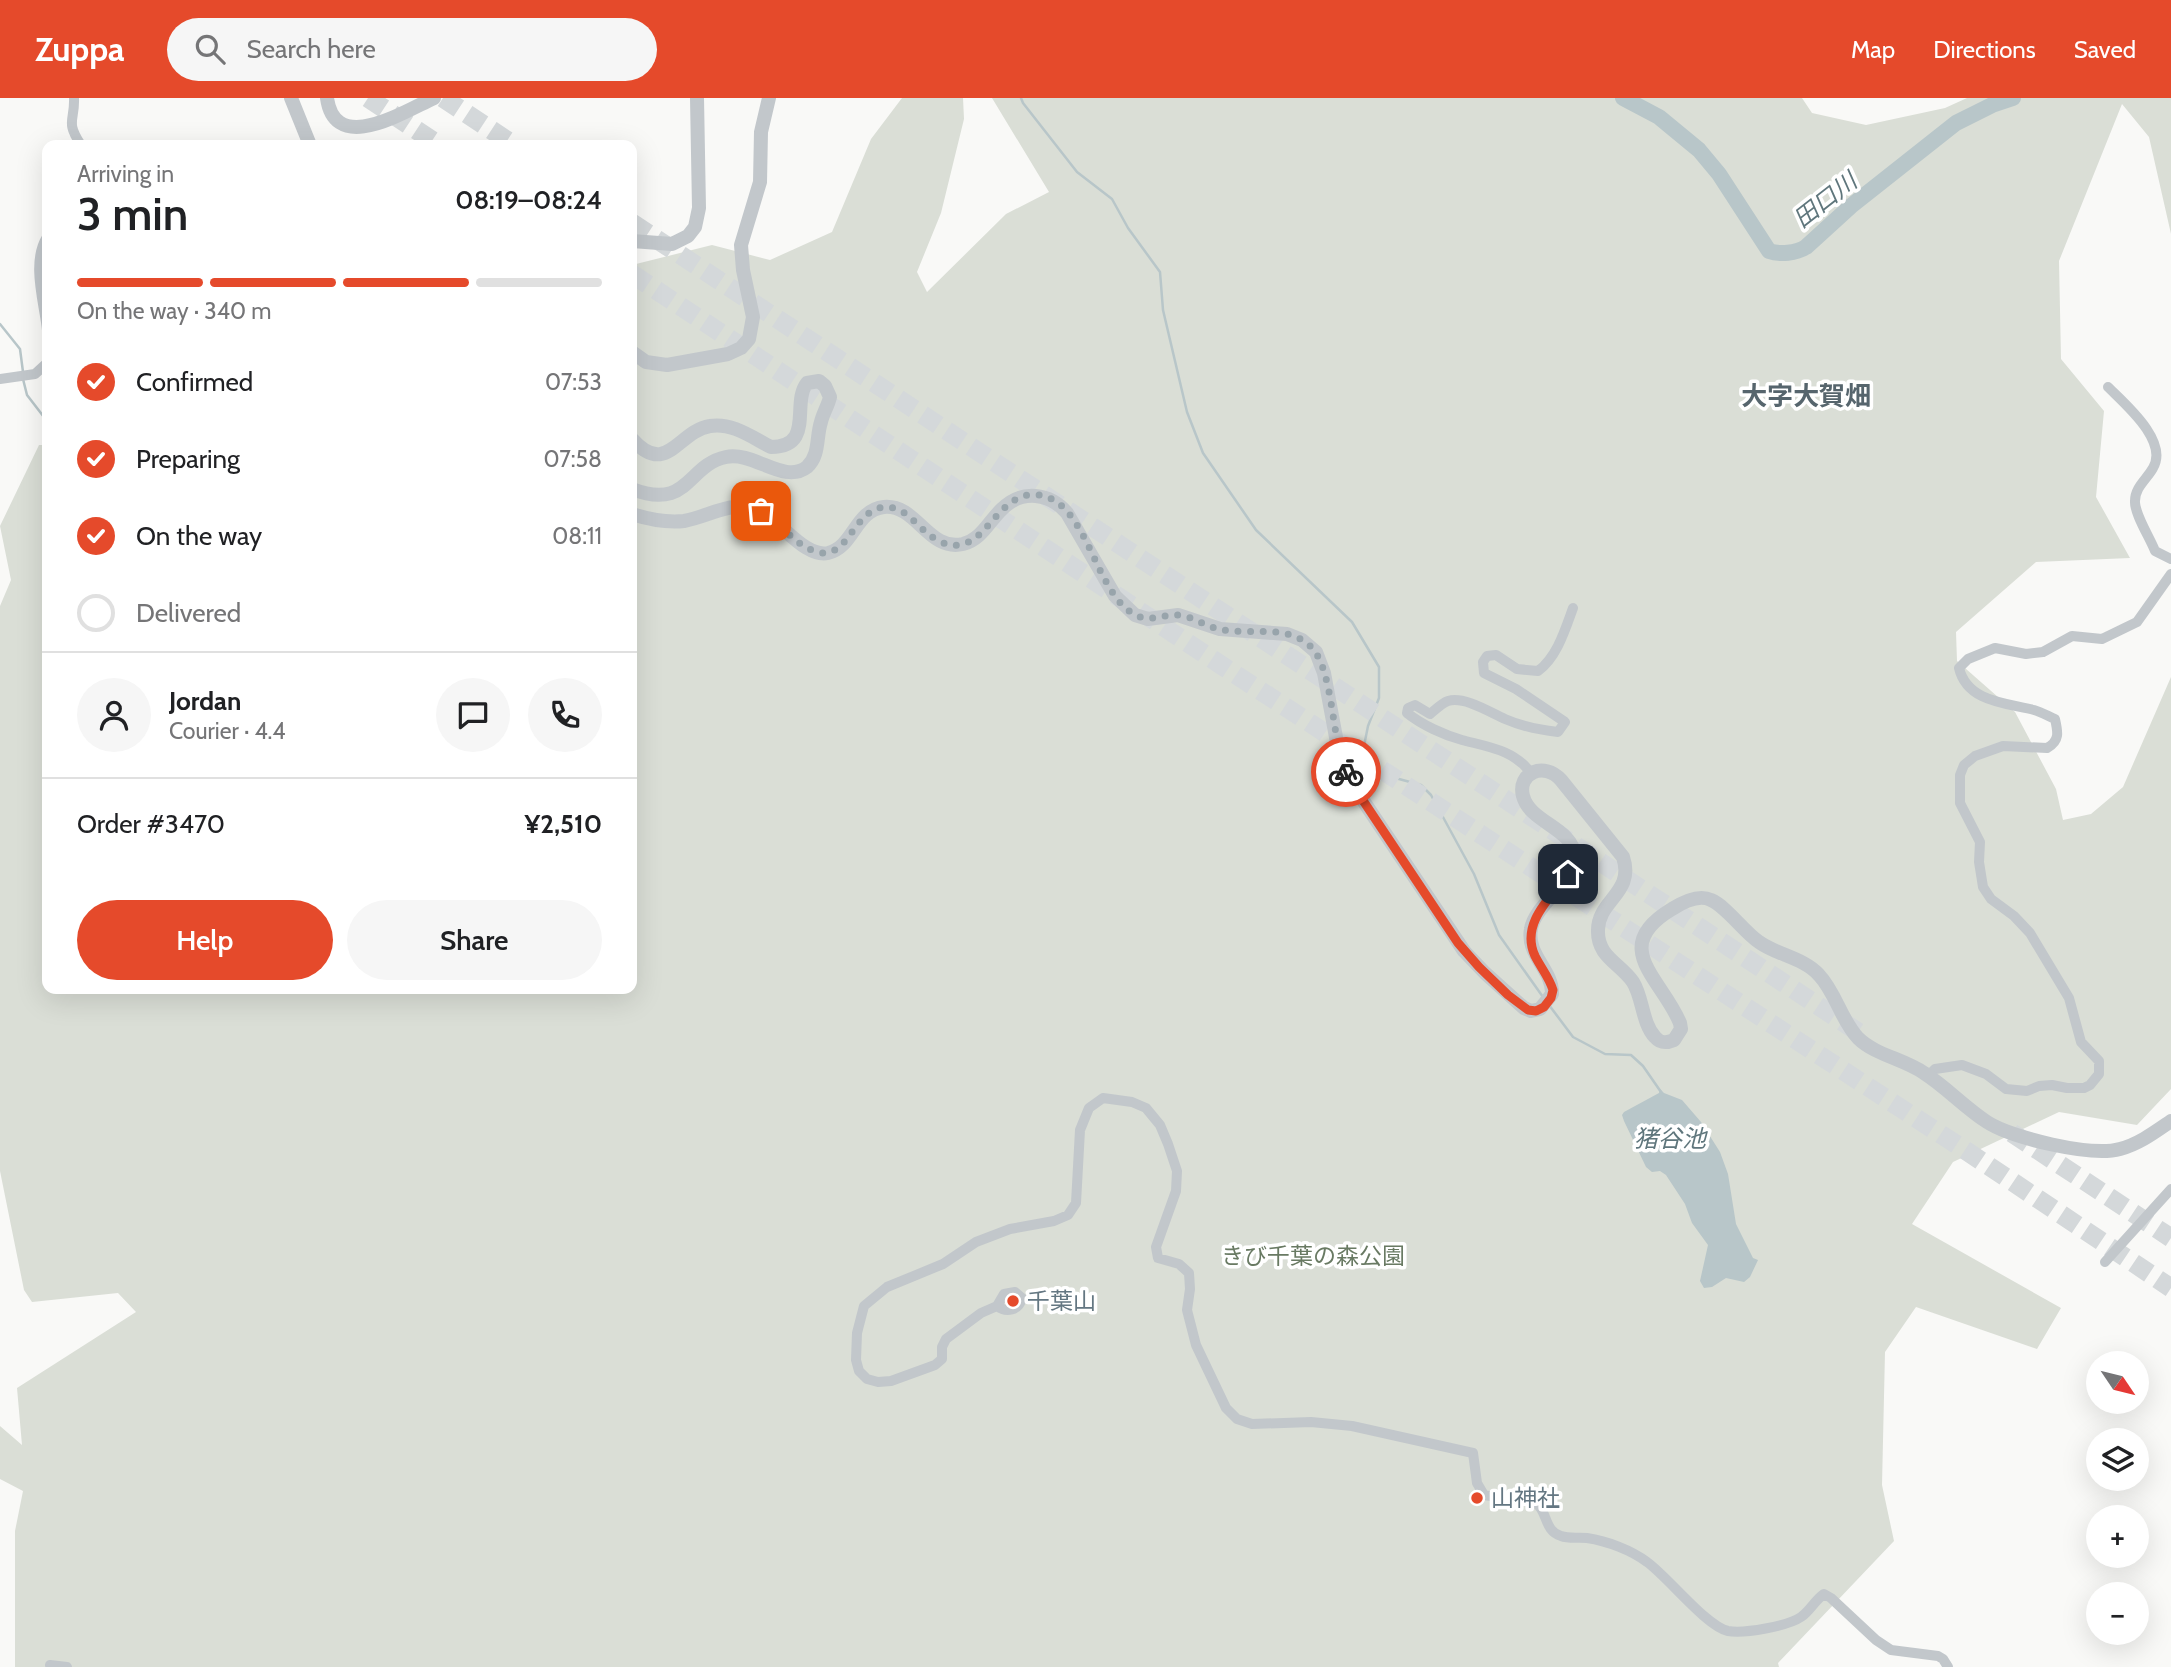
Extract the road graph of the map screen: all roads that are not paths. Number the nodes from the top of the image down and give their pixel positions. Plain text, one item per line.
1 (74, 98) edge
2 (291, 98) edge
3 (327, 98) edge
4 (434, 98) edge
5 (696, 98) edge
6 (769, 98) edge
7 (77, 140) edge
8 (308, 140) edge
9 (637, 241) edge
10 (42, 248) edge
11 (42, 288) edge
12 (637, 355) edge
13 (42, 368) edge
14 (0, 379) edge
15 (2108, 387) dead end
16 (637, 443) edge
17 (637, 490) edge
18 (637, 515) edge
19 (2171, 559) edge
20 (2171, 574) edge
21 (1573, 608) dead end
22 (1531, 773) junction
23 (1928, 1076) junction
24 (2171, 1121) edge
25 (2171, 1189) edge
26 (2105, 1262) dead end
27 (997, 1306) dead end
28 (50, 1665) dead end
29 (67, 1667) edge
30 (1948, 1667) edge

1 - 7 street
2 - 8 street
3 - 4 street
5 - 9 street
6 - 12 street
10 - 11 street
13 - 14 street
15 - 19 street
16 - 17 street
18 - 22 street
20 - 23 street
21 - 22 street
22 - 23 street
23 - 24 street
25 - 26 street
27 - 30 street
28 - 29 street

